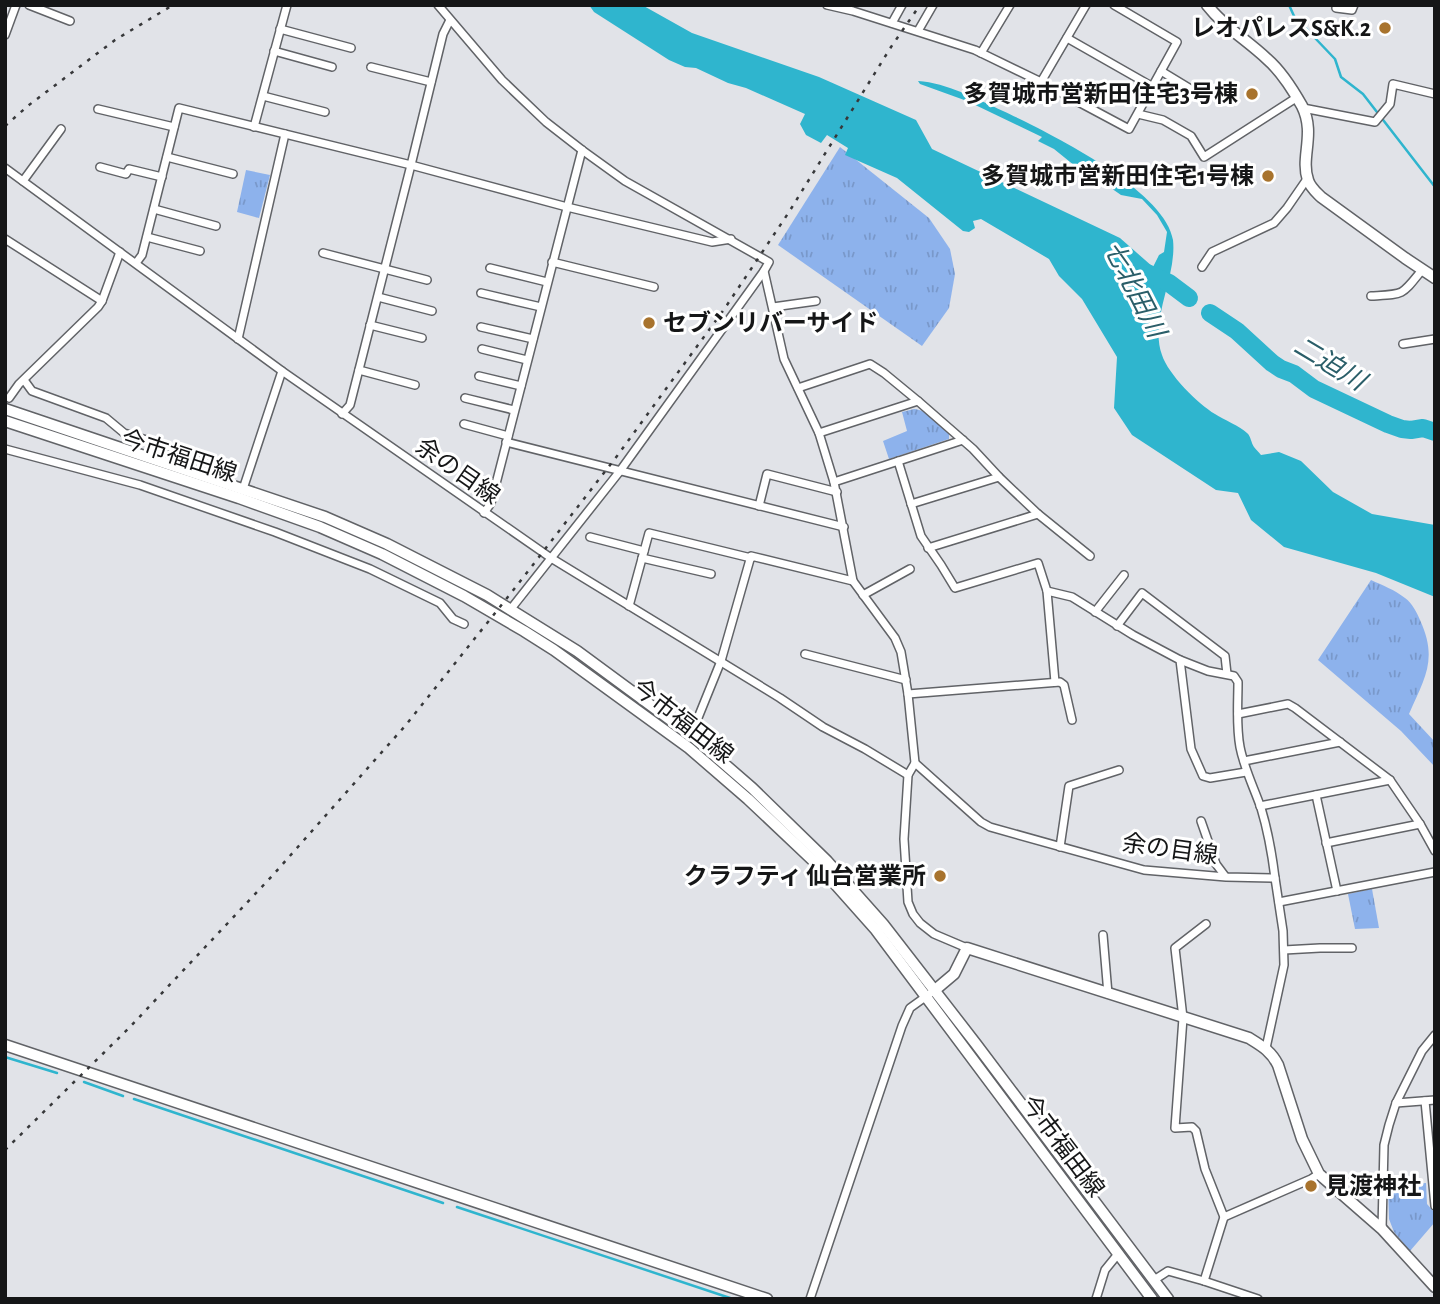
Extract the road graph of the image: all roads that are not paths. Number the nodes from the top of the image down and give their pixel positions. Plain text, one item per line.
1 (16, 5) edge
2 (29, 5) edge
3 (287, 5) edge
4 (438, 5) edge
5 (827, 5) edge
6 (902, 5) edge
7 (933, 5) edge
8 (1010, 5) edge
9 (1086, 5) edge
10 (1114, 5) edge
11 (1354, 5) edge
12 (1209, 8) edge
13 (1336, 8) dead end
14 (450, 20) junction
15 (70, 21) dead end
16 (892, 23) junction
17 (280, 29) junction
18 (918, 31) junction
19 (5, 35) edge
20 (1067, 38) junction
21 (351, 48) dead end
22 (274, 51) junction
23 (981, 53) junction
24 (332, 67) dead end
25 (371, 67) dead end
26 (1161, 71) junction
27 (431, 82) junction
28 (1041, 82) junction
29 (1153, 87) junction
30 (1189, 88) dead end
31 (1435, 94) edge
32 (262, 96) junction
33 (1296, 98) junction
34 (1303, 108) junction
35 (98, 109) dead end
36 (325, 112) dead end
37 (1138, 114) junction
38 (174, 127) junction
39 (254, 127) junction
40 (61, 129) dead end
41 (285, 134) junction
42 (582, 150) junction
43 (167, 157) junction
44 (411, 165) junction
45 (100, 167) dead end
46 (5, 168) edge
47 (233, 174) dead end
48 (162, 177) junction
49 (1307, 179) junction
50 (23, 181) junction
51 (567, 206) junction
52 (153, 209) junction
53 (216, 226) dead end
54 (147, 237) junction
55 (5, 239) edge
56 (731, 239) junction
57 (200, 251) dead end
58 (120, 252) junction
59 (323, 253) dead end
60 (139, 260) junction
61 (552, 262) junction
62 (1202, 267) dead end
63 (490, 268) dead end
64 (385, 269) junction
65 (1422, 270) junction
66 (764, 271) junction
67 (1435, 278) edge
68 (427, 281) dead end
69 (547, 282) junction
70 (654, 287) dead end
71 (481, 293) dead end
72 (1371, 296) dead end
73 (378, 297) junction
74 (102, 301) junction
75 (816, 301) dead end
76 (541, 307) junction
77 (773, 307) junction
78 (432, 311) dead end
79 (370, 325) junction
80 (481, 327) dead end
81 (239, 333) junction
82 (422, 338) dead end
83 (533, 339) junction
84 (1435, 339) edge
85 (1403, 344) dead end
86 (482, 349) dead end
87 (527, 360) junction
88 (359, 370) junction
89 (282, 371) junction
90 (479, 376) dead end
91 (23, 380) junction
92 (415, 385) dead end
93 (521, 386) junction
94 (798, 388) junction
95 (8, 397) edge
96 (465, 398) dead end
97 (918, 401) junction
98 (346, 410) junction
99 (514, 410) junction
100 (5, 421) edge
101 (464, 424) dead end
102 (819, 433) junction
103 (507, 439) junction
104 (963, 440) junction
105 (5, 449) edge
106 (898, 461) junction
107 (620, 471) junction
108 (191, 472) junction
109 (999, 477) junction
110 (834, 482) junction
111 (243, 489) junction
112 (837, 492) junction
113 (911, 504) junction
114 (759, 506) junction
115 (487, 509) junction
116 (1038, 513) junction
117 (844, 527) junction
118 (590, 537) dead end
119 (928, 548) junction
120 (643, 554) junction
121 (1090, 556) dead end
122 (551, 558) junction
123 (751, 558) junction
124 (910, 569) dead end
125 (711, 574) dead end
126 (1124, 575) dead end
127 (853, 581) junction
128 (1047, 591) junction
129 (863, 595) junction
130 (629, 606) junction
131 (510, 610) junction
132 (1095, 612) junction
133 (464, 624) dead end
134 (1117, 626) junction
135 (805, 654) dead end
136 (1180, 660) junction
137 (721, 661) junction
138 (1227, 674) junction
139 (906, 680) junction
140 (1055, 682) junction
141 (908, 694) junction
142 (1238, 714) junction
143 (1073, 720) dead end
144 (691, 735) junction
145 (1340, 742) junction
146 (1244, 761) junction
147 (912, 769) junction
148 (1119, 769) dead end
149 (1247, 772) junction
150 (1390, 780) junction
151 (1316, 795) junction
152 (1260, 806) junction
153 (1201, 821) dead end
154 (1420, 824) junction
155 (1326, 843) junction
156 (1060, 847) junction
157 (1435, 851) edge
158 (1435, 872) edge
159 (1226, 877) junction
160 (1275, 878) junction
161 (1336, 891) junction
162 (1279, 902) junction
163 (1206, 925) dead end
164 (1102, 935) dead end
165 (967, 948) junction
166 (1352, 948) dead end
167 (1284, 950) junction
168 (930, 993) junction
169 (1108, 994) junction
170 (1183, 1018) junction
171 (1435, 1035) edge
172 (5, 1045) edge
173 (1266, 1048) junction
174 (1435, 1100) edge
175 (1425, 1101) junction
176 (1396, 1103) junction
177 (1319, 1174) junction
178 (1435, 1206) edge
179 (1224, 1217) junction
180 (1382, 1230) junction
181 (1118, 1254) junction
182 (1154, 1280) junction
183 (1204, 1281) junction
184 (1433, 1281) edge
185 (767, 1299) edge
186 (810, 1299) edge
187 (1096, 1299) edge
188 (1152, 1299) edge
189 (1168, 1299) edge
190 (1258, 1299) edge

1 - 19 street
2 - 15 street
3 - 17 street
4 - 14 street
5 - 16 street
6 - 16 street
7 - 18 street
8 - 23 street
9 - 20 street
10 - 26 street
11 - 13 street
12 - 33 main road
14 - 27 street
14 - 42 street
16 - 18 street
17 - 21 street
17 - 22 street
18 - 23 street
20 - 28 street
20 - 29 street
22 - 24 street
22 - 32 street
23 - 28 street
25 - 27 street
26 - 29 street
26 - 30 street
27 - 44 street
28 - 37 street
29 - 37 street
31 - 34 street
32 - 36 street
32 - 39 street
33 - 34 main road
33 - 37 street
34 - 49 main road
35 - 38 street
38 - 39 street
38 - 43 street
39 - 41 street
40 - 50 street
41 - 44 street
41 - 81 street
42 - 51 street
42 - 56 street
43 - 47 street
43 - 48 street
44 - 51 street
44 - 64 street
45 - 48 street
46 - 50 street, 余の目線
48 - 52 street
49 - 62 street
49 - 65 main road
50 - 58 street, 余の目線
51 - 56 street
51 - 61 street
52 - 53 street
52 - 54 street
54 - 57 street
54 - 60 street
55 - 74 street
56 - 66 street
58 - 60 street, 余の目線
58 - 74 street
59 - 64 street
60 - 81 street, 余の目線
61 - 69 street
61 - 70 street
63 - 69 street
64 - 68 street
64 - 73 street
65 - 67 main road
65 - 72 street
66 - 77 street
66 - 107 street
69 - 76 street
71 - 76 street
73 - 78 street
73 - 79 street
74 - 91 street
75 - 77 street
76 - 83 street
77 - 94 street
79 - 82 street
79 - 88 street
80 - 83 street
81 - 89 street, 余の目線
83 - 87 street
84 - 85 street
86 - 87 street
87 - 93 street
88 - 92 street
88 - 98 street
89 - 98 street, 余の目線
89 - 111 street
90 - 93 street
91 - 95 street
91 - 108 street
93 - 99 street
94 - 97 street
94 - 102 street
95 - 108 main road, 今市福田線
96 - 99 street
97 - 102 street
97 - 104 street
98 - 115 street, 余の目線
99 - 103 street
100 - 168 main road, 今市福田線
101 - 103 street
102 - 110 street
103 - 107 street
103 - 115 street
104 - 106 street
104 - 109 street
105 - 133 street
106 - 110 street
106 - 113 street
107 - 114 street
107 - 122 street
108 - 111 main road, 今市福田線
109 - 113 street
109 - 116 street
110 - 112 street
111 - 131 main road, 今市福田線
112 - 114 street
112 - 117 street
113 - 119 street
114 - 117 street
115 - 122 street, 余の目線
116 - 119 street
116 - 121 street
117 - 127 street
118 - 120 street
119 - 128 street
120 - 123 street
120 - 125 street
120 - 130 street
122 - 130 street, 余の目線
122 - 131 street
123 - 127 street
123 - 137 street
124 - 129 street
126 - 132 street
127 - 129 street
128 - 132 street
128 - 140 street
129 - 139 street
130 - 137 street, 余の目線
131 - 144 main road, 今市福田線
132 - 134 street
134 - 136 street
134 - 138 street
135 - 139 street
136 - 138 street
136 - 149 street
137 - 144 street
137 - 147 street, 余の目線
138 - 142 street
139 - 141 street
140 - 141 street
140 - 143 street
141 - 147 street
142 - 145 street
142 - 146 street
144 - 168 main road, 今市福田線
145 - 146 street
145 - 150 street
146 - 149 street
147 - 156 street, 余の目線
147 - 165 street
148 - 156 street
149 - 152 street
150 - 151 street
150 - 154 street
151 - 152 street
151 - 155 street
152 - 160 street
153 - 159 street
154 - 155 street
154 - 157 street
155 - 161 street
156 - 159 street, 余の目線
158 - 161 street
159 - 160 street, 余の目線
160 - 162 street
161 - 162 street
162 - 167 street
163 - 170 street
164 - 169 street
165 - 168 main road
165 - 169 main road
166 - 167 street
167 - 173 street
168 - 181 main road, 今市福田線
168 - 182 main road, 今市福田線
168 - 186 street
169 - 170 main road
170 - 173 main road
170 - 179 street
171 - 176 street
172 - 185 main road
173 - 177 main road
174 - 175 street
175 - 176 street
175 - 178 street
176 - 180 street
177 - 179 street
177 - 180 main road
179 - 183 street
180 - 184 main road
181 - 187 street
181 - 188 main road, 今市福田線
182 - 183 street
182 - 189 main road, 今市福田線
183 - 190 street

